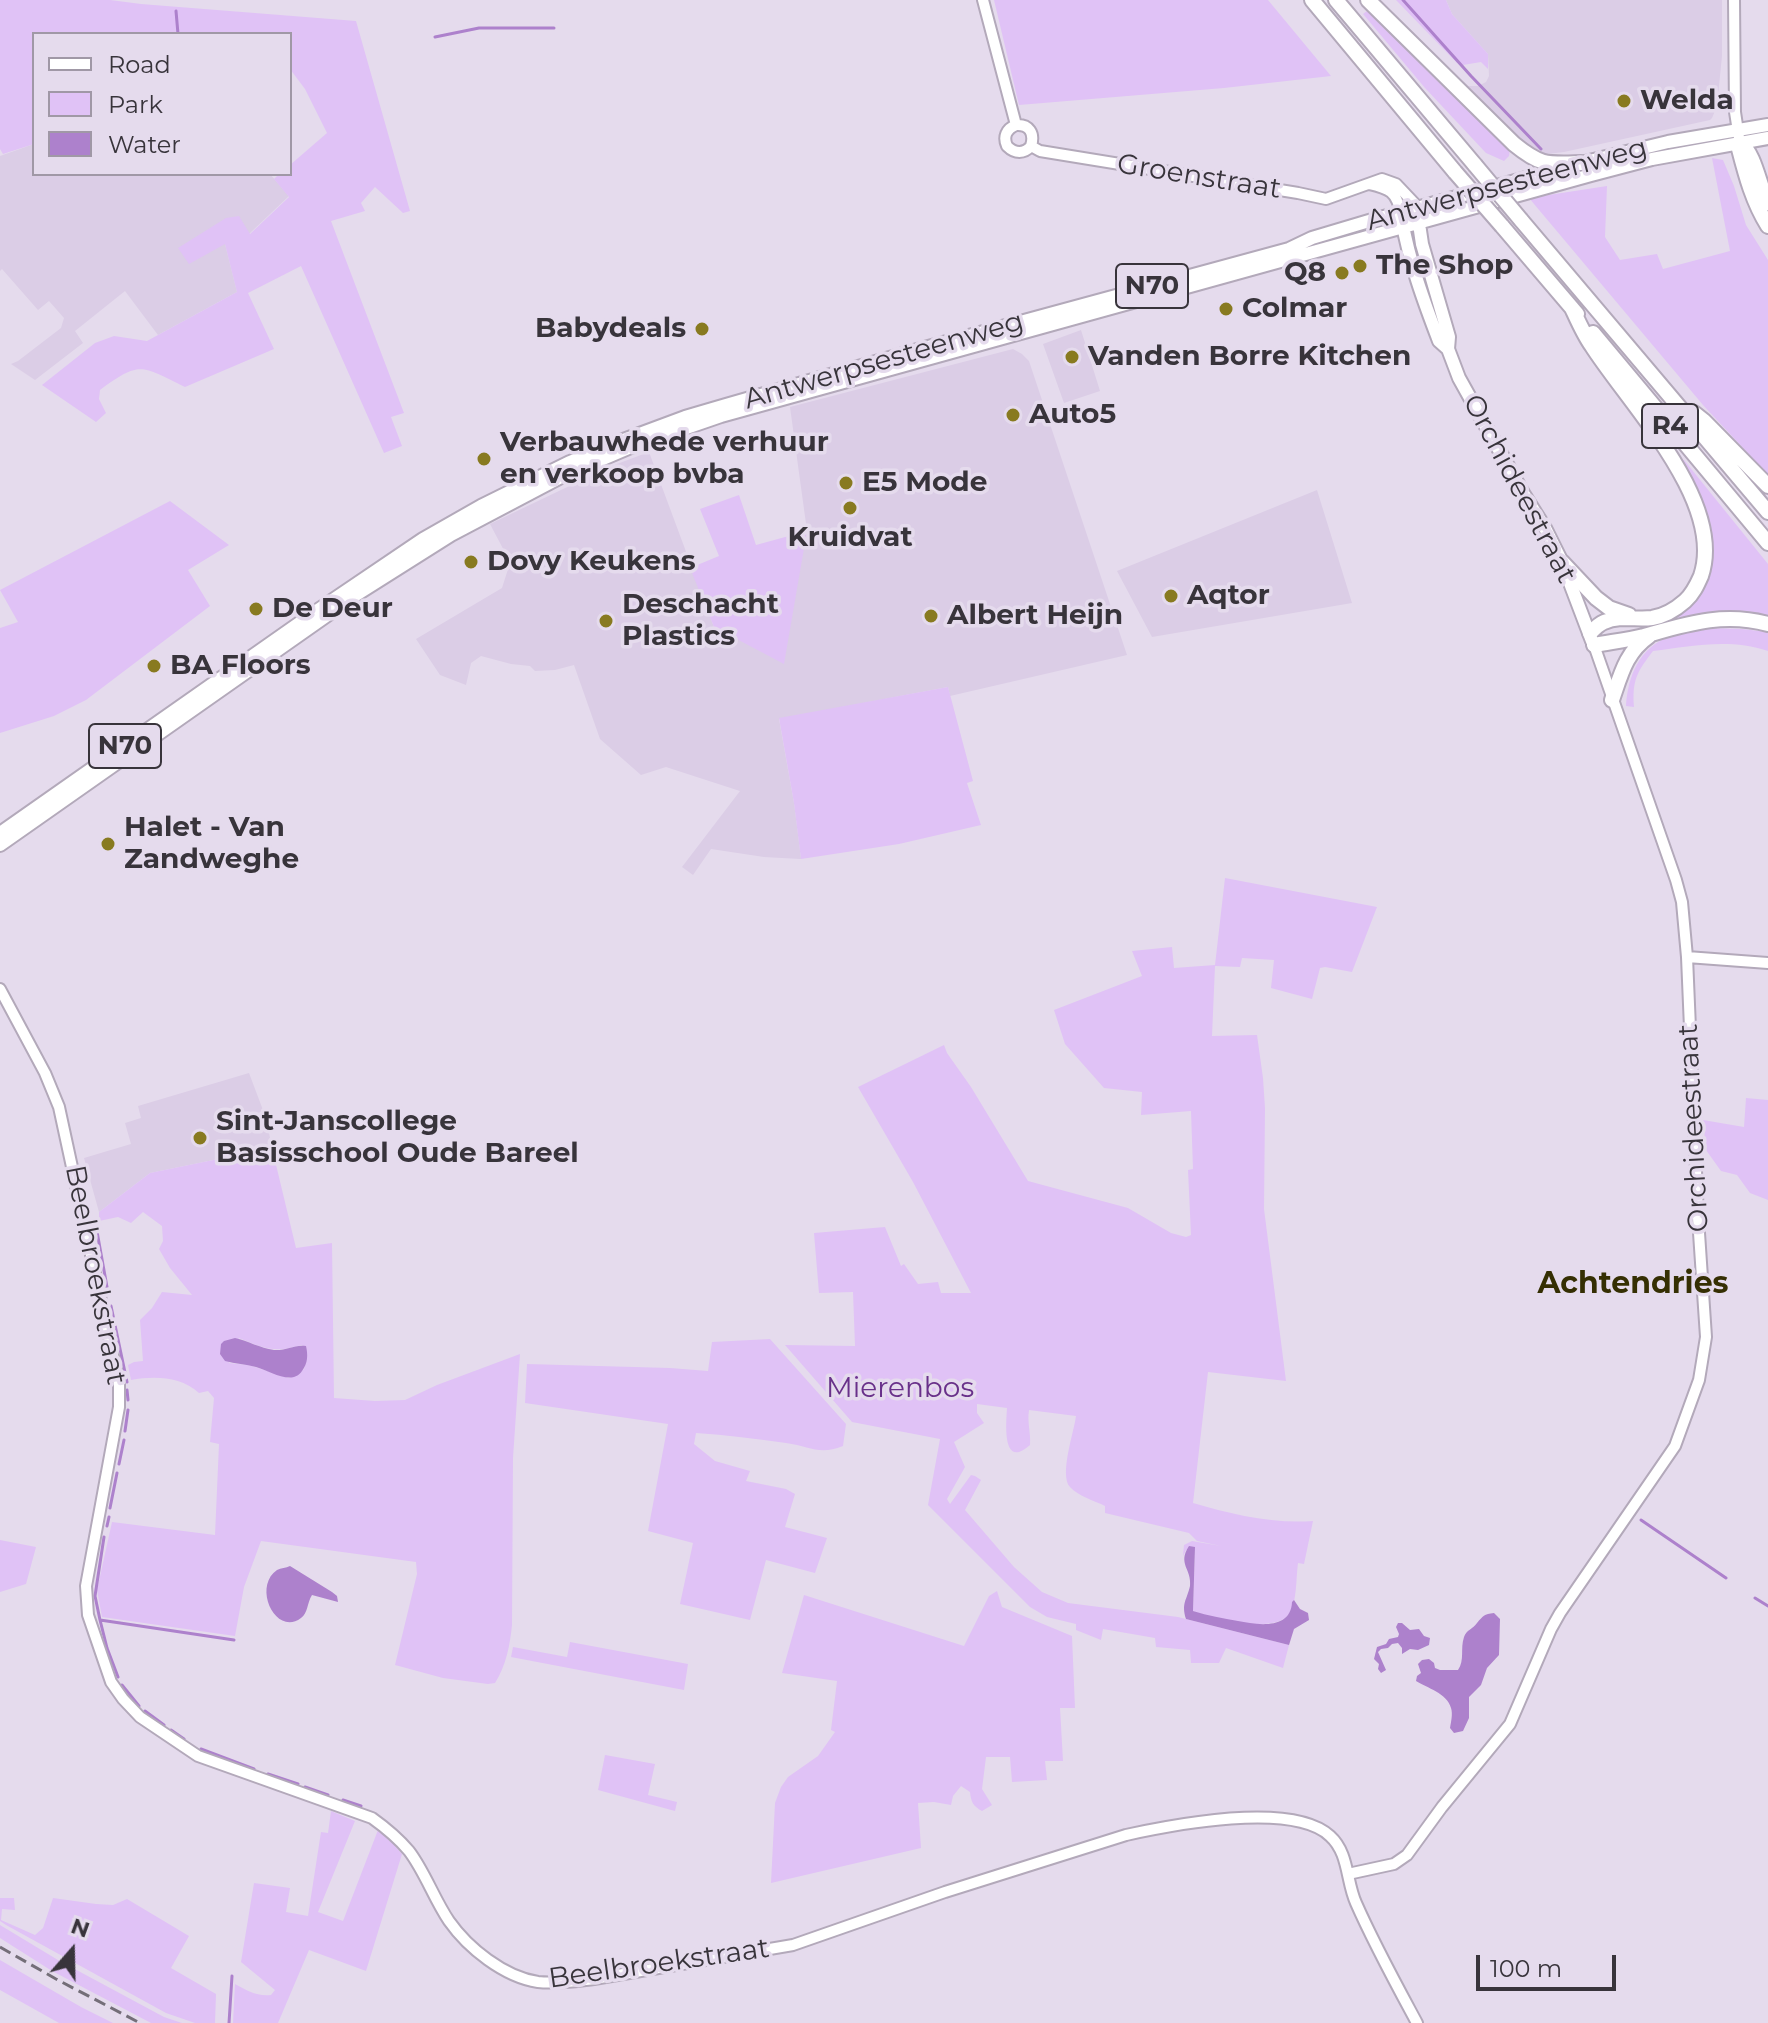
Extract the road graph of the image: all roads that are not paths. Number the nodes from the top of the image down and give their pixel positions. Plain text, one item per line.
1 (983, 0) edge
2 (1312, 0) edge
3 (1336, 0) edge
4 (1368, 0) edge
5 (1734, 0) edge
6 (1016, 125) junction
7 (1768, 125) edge
8 (1739, 136) junction
9 (1768, 138) edge
10 (1031, 146) junction
11 (1581, 163) junction
12 (1367, 183) junction
13 (1768, 203) edge
14 (1416, 209) junction
15 (1401, 213) junction
16 (1420, 223) junction
17 (1768, 226) edge
18 (1403, 228) junction
19 (1572, 308) junction
20 (1448, 349) junction
21 (1674, 399) junction
22 (1768, 486) edge
23 (1768, 512) edge
24 (1768, 543) edge
25 (1562, 562) junction
26 (1633, 617) junction
27 (1768, 624) edge
28 (1655, 632) junction
29 (1592, 639) junction
30 (1612, 700) junction
31 (0, 833) edge
32 (0, 845) edge
33 (1687, 957) junction
34 (1768, 963) edge
35 (0, 989) edge
36 (1348, 1874) junction
37 (1417, 2023) edge

1 - 6 street
2 - 19 highway, R4, bridge
3 - 21 highway, R4, bridge
4 - 11 highway
5 - 8 street
6 - 10 street
6 - 10 street
7 - 8 main road, Antwerpsesteenweg / N70
8 - 9 main road, Antwerpsesteenweg / N70
8 - 11 main road, Antwerpsesteenweg / N70
8 - 13 highway
8 - 16 main road, Antwerpsesteenweg / N70
8 - 17 highway
10 - 12 street, Groenstraat
11 - 14 main road, Antwerpsesteenweg / N70
12 - 14 street
12 - 15 street
14 - 15 main road, Antwerpsesteenweg / N70
14 - 16 main road, Orchideestraat
15 - 18 main road, Orchideestraat
15 - 31 main road, Antwerpsesteenweg / N70
16 - 18 main road, Antwerpsesteenweg / N70
16 - 20 main road, Orchideestraat
18 - 20 main road, Orchideestraat
18 - 32 main road, Antwerpsesteenweg / N70
19 - 24 highway, R4
19 - 26 highway
20 - 25 main road, Orchideestraat
21 - 22 highway
21 - 23 highway, R4
25 - 26 highway
25 - 29 main road, Orchideestraat
26 - 29 highway
27 - 28 highway
28 - 29 highway
28 - 30 highway
29 - 30 street, Orchideestraat
30 - 33 street, Orchideestraat
33 - 34 street
33 - 36 street, Orchideestraat
35 - 36 street, Beelbroekstraat
36 - 37 street, Beelbroekstraat

